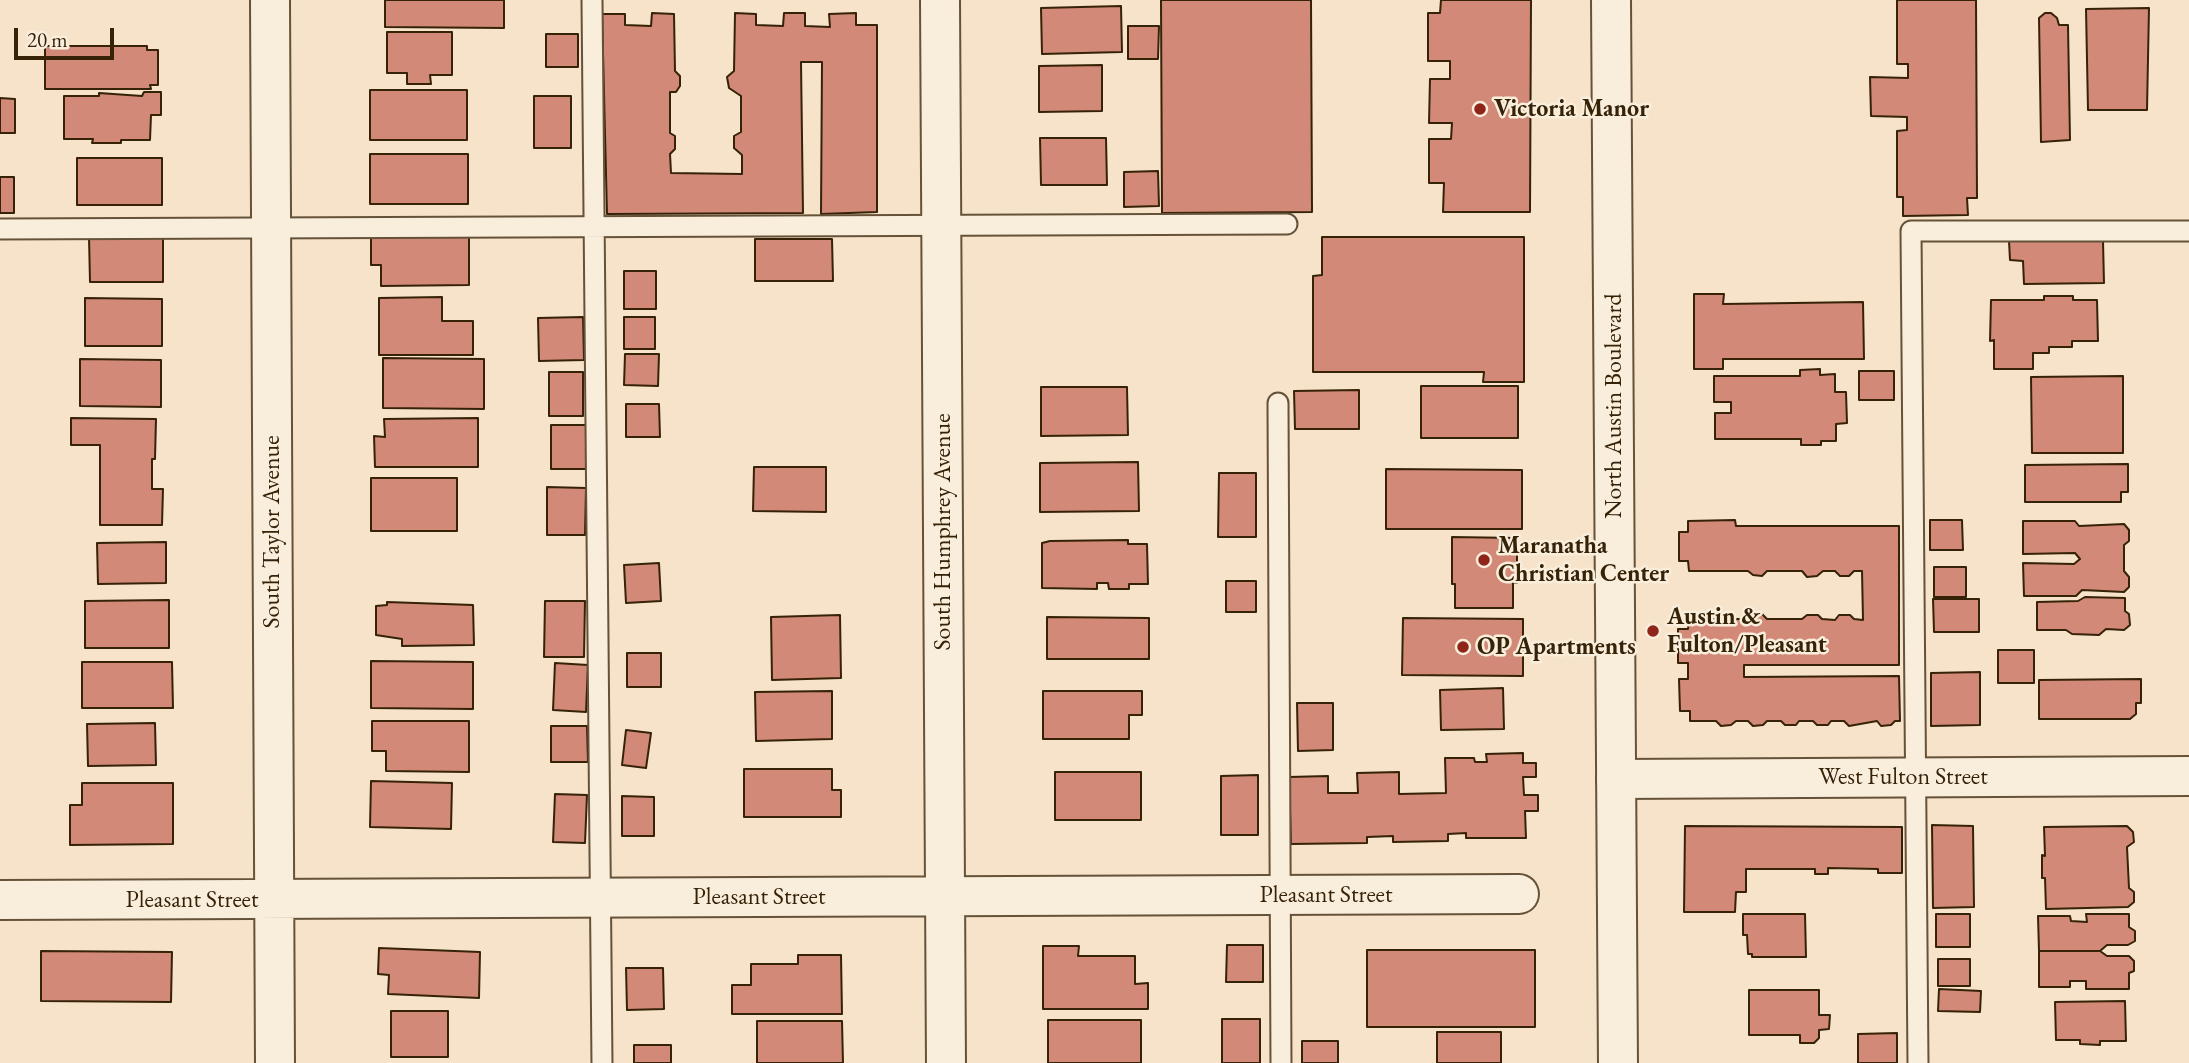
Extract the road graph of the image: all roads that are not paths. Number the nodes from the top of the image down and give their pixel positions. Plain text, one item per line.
1 (270, 0) edge
2 (592, 0) edge
3 (940, 0) edge
4 (1611, 0) edge
5 (1287, 224) dead end
6 (942, 226) junction
7 (594, 227) junction
8 (271, 228) junction
9 (0, 229) edge
10 (2189, 230) edge
11 (1278, 403) dead end
12 (2189, 776) edge
13 (1916, 777) junction
14 (1616, 779) junction
15 (1518, 894) dead end
16 (1280, 895) junction
17 (945, 896) junction
18 (600, 898) junction
19 (0, 900) edge
20 (274, 900) junction
21 (275, 1063) edge
22 (602, 1063) edge
23 (946, 1063) edge
24 (1281, 1063) edge
25 (1618, 1063) edge
26 (1918, 1063) edge

1 - 8 street, South Taylor Avenue
2 - 7 lane
3 - 6 street, South Humphrey Avenue
4 - 14 street, North Austin Boulevard
5 - 6 lane
6 - 7 lane
6 - 17 street, South Humphrey Avenue
7 - 8 lane
7 - 18 lane
8 - 9 lane
8 - 20 street, South Taylor Avenue
10 - 13 lane
11 - 16 lane
12 - 13 street, West Fulton Street
13 - 14 street, West Fulton Street
13 - 26 lane
14 - 25 street, North Austin Boulevard
15 - 16 street, Pleasant Street
16 - 17 street, Pleasant Street
16 - 24 lane
17 - 18 street, Pleasant Street
17 - 23 street, South Humphrey Avenue
18 - 20 street, Pleasant Street
18 - 22 lane
19 - 20 street, Pleasant Street
20 - 21 street, South Taylor Avenue

